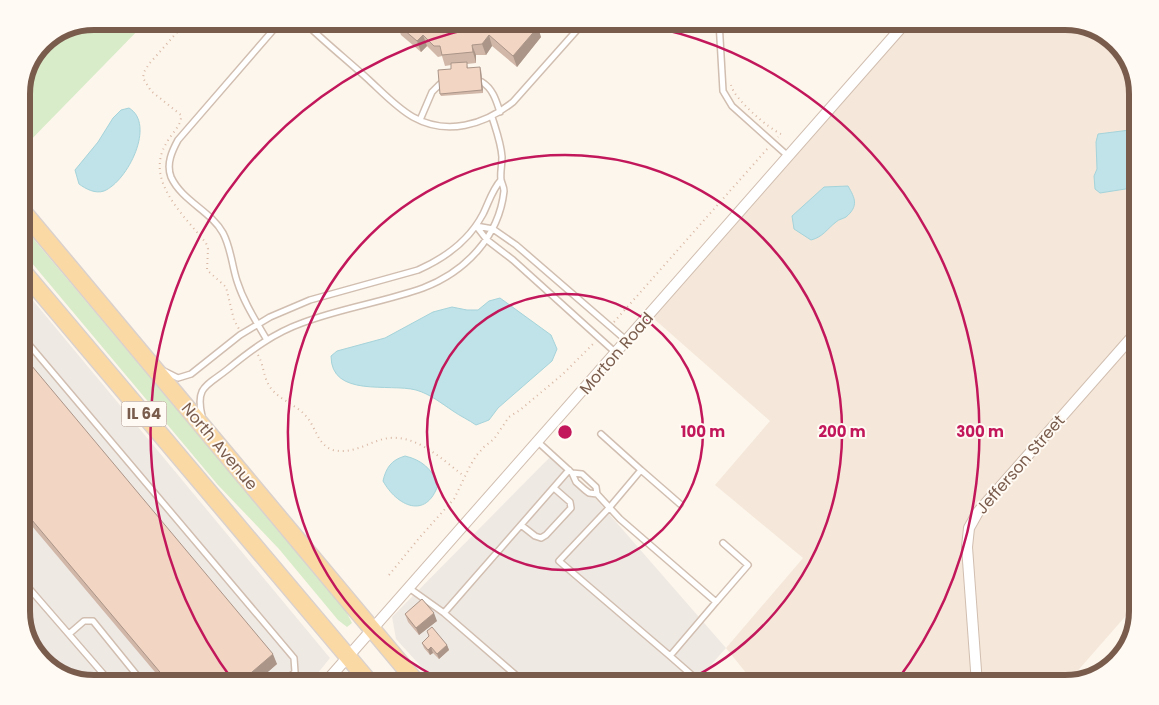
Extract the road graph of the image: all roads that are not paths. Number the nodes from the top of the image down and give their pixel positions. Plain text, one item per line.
1 (273, 30) edge
2 (313, 30) edge
3 (577, 30) edge
4 (719, 30) edge
5 (899, 30) edge
6 (482, 82) edge
7 (440, 84) edge
8 (500, 112) junction
9 (492, 117) junction
10 (420, 120) junction
11 (789, 156) junction
12 (501, 180) junction
13 (30, 220) edge
14 (476, 226) junction
15 (493, 229) junction
16 (487, 240) junction
17 (30, 280) edge
18 (257, 323) junction
19 (267, 340) junction
20 (1129, 340) edge
21 (627, 341) junction
22 (30, 346) edge
23 (616, 353) junction
24 (153, 366) junction
25 (204, 426) junction
26 (601, 434) dead end
27 (538, 442) junction
28 (642, 470) junction
29 (570, 472) junction
30 (554, 488) junction
31 (597, 494) junction
32 (680, 504) dead end
33 (609, 508) junction
34 (521, 525) junction
35 (723, 543) dead end
36 (30, 588) edge
37 (409, 588) junction
38 (716, 602) junction
39 (444, 613) junction
40 (372, 629) junction
41 (69, 634) junction
42 (670, 656) junction
43 (348, 657) junction
44 (104, 675) edge
45 (137, 675) edge
46 (292, 675) edge
47 (333, 675) edge
48 (363, 675) edge
49 (410, 675) edge
50 (516, 675) edge
51 (692, 675) edge
52 (976, 675) edge

1 - 18 lane
2 - 10 lane
3 - 8 lane
4 - 11 lane
5 - 11 street, Morton Road
6 - 8 lane
7 - 10 lane
8 - 9 lane
9 - 10 lane
9 - 12 lane
11 - 21 street, Morton Road
12 - 14 lane
12 - 15 lane
13 - 24 main road, North Avenue / IL 64
14 - 15 lane
14 - 16 lane
14 - 18 lane
15 - 16 lane
15 - 21 lane
16 - 19 lane
16 - 23 lane
17 - 43 main road, IL 64
18 - 19 lane
18 - 24 lane
19 - 25 lane
20 - 52 street, Jefferson Street
21 - 23 street, Morton Road
22 - 46 lane
23 - 27 street, Morton Road
24 - 25 main road, North Avenue / IL 64
25 - 40 main road, North Avenue / IL 64
26 - 28 lane
27 - 29 lane
27 - 37 street, Morton Road
28 - 32 lane
28 - 33 lane
29 - 30 lane
29 - 31 lane
29 - 31 lane
30 - 34 lane
30 - 34 lane
31 - 33 lane
33 - 38 lane
33 - 42 lane
34 - 39 lane
35 - 38 lane
36 - 41 lane
37 - 39 lane
37 - 40 street, Morton Road
38 - 42 lane
39 - 50 lane
40 - 43 street, Morton Road
40 - 49 main road, North Avenue / IL 64
41 - 44 lane
41 - 45 lane
42 - 51 lane
43 - 47 street, Morton Road
43 - 48 main road, IL 64

